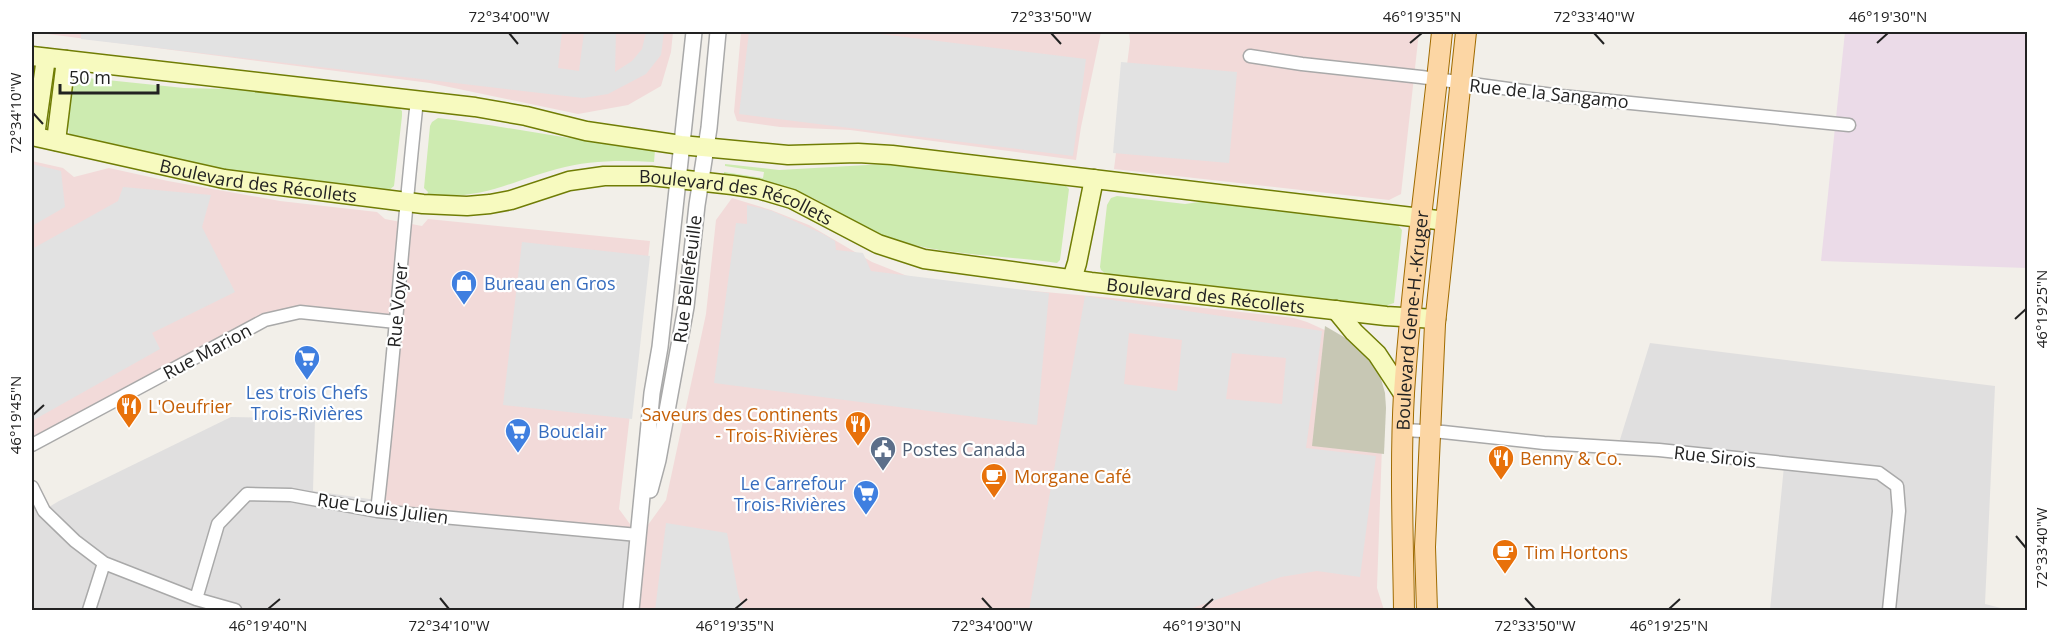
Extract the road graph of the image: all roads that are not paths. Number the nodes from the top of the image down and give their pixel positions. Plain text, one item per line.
1 (694, 32) edge
2 (718, 32) edge
3 (1442, 32) edge
4 (1466, 32) edge
5 (1250, 56) dead end
6 (39, 57) edge
7 (66, 60) junction
8 (1437, 80) junction
9 (1461, 84) junction
10 (417, 100) junction
11 (1849, 125) dead end
12 (33, 136) edge
13 (56, 141) junction
14 (681, 145) junction
15 (706, 147) junction
16 (1094, 178) junction
17 (678, 179) junction
18 (700, 181) junction
19 (405, 202) junction
20 (1421, 217) junction
21 (1446, 221) junction
22 (1072, 279) junction
23 (1336, 310) junction
24 (1411, 318) junction
25 (1436, 319) junction
26 (396, 322) junction
27 (1404, 395) junction
28 (1403, 430) junction
29 (1429, 431) junction
30 (32, 445) edge
31 (32, 487) edge
32 (377, 511) junction
33 (639, 528) junction
34 (104, 563) junction
35 (196, 599) junction
36 (89, 610) edge
37 (235, 610) edge
38 (631, 610) edge
39 (1404, 610) edge
40 (1427, 610) edge
41 (1889, 610) edge

1 - 14 street, Rue Bellefeuille
2 - 15 street, Rue Bellefeuille
3 - 8 main road, Boulevard Gene-H.-Kruger
4 - 9 main road, Boulevard Gene-H.-Kruger
5 - 8 street, Rue de la Sangamo
6 - 7 main road, Boulevard des Récollets
6 - 12 main road
7 - 10 main road, Boulevard des Récollets
7 - 13 main road
8 - 9 street, Rue de la Sangamo
8 - 20 main road, Boulevard Gene-H.-Kruger
9 - 11 street, Rue de la Sangamo
9 - 21 main road, Boulevard Gene-H.-Kruger
10 - 14 main road, Boulevard des Récollets
10 - 19 street, Rue Voyer
12 - 13 main road, Boulevard des Récollets
13 - 19 main road, Boulevard des Récollets
14 - 15 main road, Boulevard des Récollets
14 - 17 street, Rue Bellefeuille
15 - 16 main road, Boulevard des Récollets
15 - 18 street, Rue Bellefeuille
16 - 20 main road, Boulevard des Récollets
16 - 22 main road
17 - 18 main road, Boulevard des Récollets
17 - 19 main road, Boulevard des Récollets
17 - 33 street, Rue Bellefeuille
18 - 22 main road, Boulevard des Récollets
18 - 33 street, Rue Bellefeuille
19 - 26 street, Rue Voyer
20 - 21 main road, Boulevard des Récollets
20 - 24 main road, Boulevard Gene-H.-Kruger
21 - 25 main road, Boulevard Gene-H.-Kruger
22 - 23 main road, Boulevard des Récollets
23 - 24 main road, Boulevard des Récollets
23 - 27 main road
24 - 25 main road, Boulevard des Récollets
24 - 27 main road, Boulevard Gene-H.-Kruger
25 - 29 main road, Boulevard Gene-H.-Kruger
26 - 30 street, Rue Marion
26 - 32 street, Rue Voyer
27 - 28 main road, Boulevard Gene-H.-Kruger
28 - 29 street, Rue Sirois
28 - 39 main road, Boulevard Gene-H.-Kruger
29 - 40 main road, Boulevard Gene-H.-Kruger
29 - 41 street, Rue Sirois
31 - 34 street
32 - 33 street, Rue Louis Julien
32 - 35 street, Rue Louis Julien
33 - 38 street, Rue Bellefeuille
34 - 35 street
34 - 36 street
35 - 37 street

